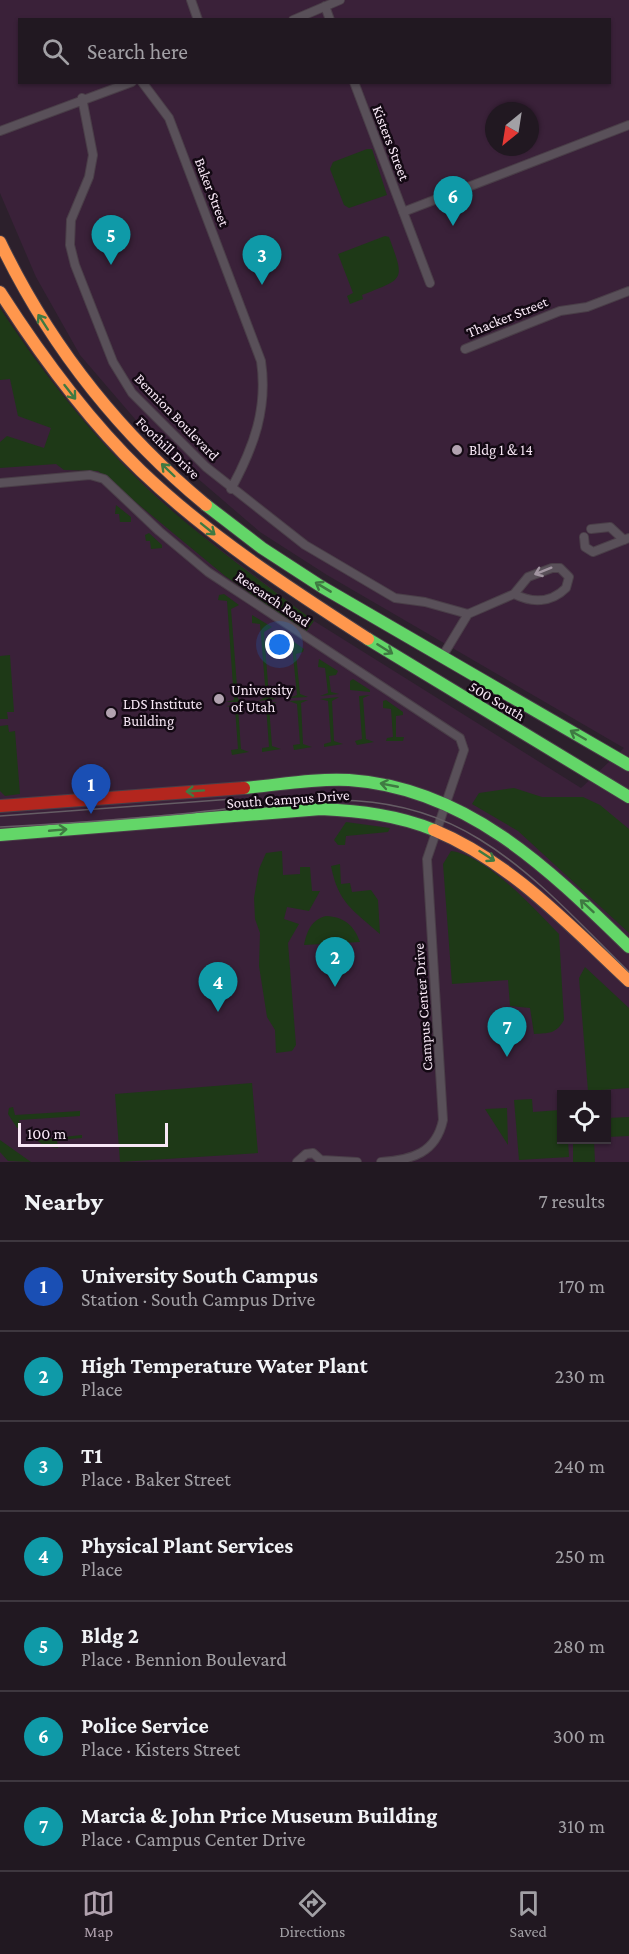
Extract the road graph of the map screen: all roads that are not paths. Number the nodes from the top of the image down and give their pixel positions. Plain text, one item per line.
1 (191, 0) edge
2 (340, 0) edge
3 (325, 6) junction
4 (197, 18) edge
5 (298, 18) edge
6 (329, 18) edge
7 (126, 84) edge
8 (144, 84) edge
9 (355, 84) edge
10 (82, 98) junction
11 (629, 125) edge
12 (0, 131) edge
13 (403, 212) junction
14 (0, 242) edge
15 (430, 283) dead end
16 (629, 291) edge
17 (0, 292) edge
18 (465, 349) dead end
19 (0, 483) edge
20 (231, 489) junction
21 (591, 529) dead end
22 (584, 537) dead end
23 (626, 539) edge
24 (514, 594) junction
25 (468, 614) junction
26 (374, 617) joint
27 (442, 657) junction
28 (420, 671) junction
29 (629, 765) edge
30 (629, 797) edge
31 (0, 806) edge
32 (443, 807) junction
33 (436, 828) junction
34 (0, 835) edge
35 (629, 947) edge
36 (629, 981) edge
37 (323, 1161) edge
38 (297, 1162) edge
39 (357, 1162) edge
40 (381, 1162) edge

1 - 4 street
2 - 3 street
3 - 5 street
3 - 6 street
7 - 10 street
8 - 20 street, Baker Street
9 - 13 street, Kisters Street
10 - 12 street
10 - 20 street, Bennion Boulevard
11 - 13 street
13 - 15 street, Kisters Street
26 -> 14 main road, Foothill Drive
16 - 18 street, Thacker Street
17 -> 28 main road, 500 South
19 - 32 street, Research Road
20 - 25 street, Bennion Boulevard
21 - 23 street
22 - 23 street
24 -> 24 street
24 - 25 street
25 - 27 street
26 - 27 main road, 500 South
27 - 28 main road
29 -> 27 main road, 500 South
28 - 30 main road, 500 South
32 -> 31 main road, South Campus Drive
32 - 33 street, Campus Center Drive
35 -> 32 main road, South Campus Drive
34 -> 33 main road, South Campus Drive
33 -> 36 main road, South Campus Drive
33 - 40 street, Campus Center Drive
37 - 38 street
37 - 39 street

